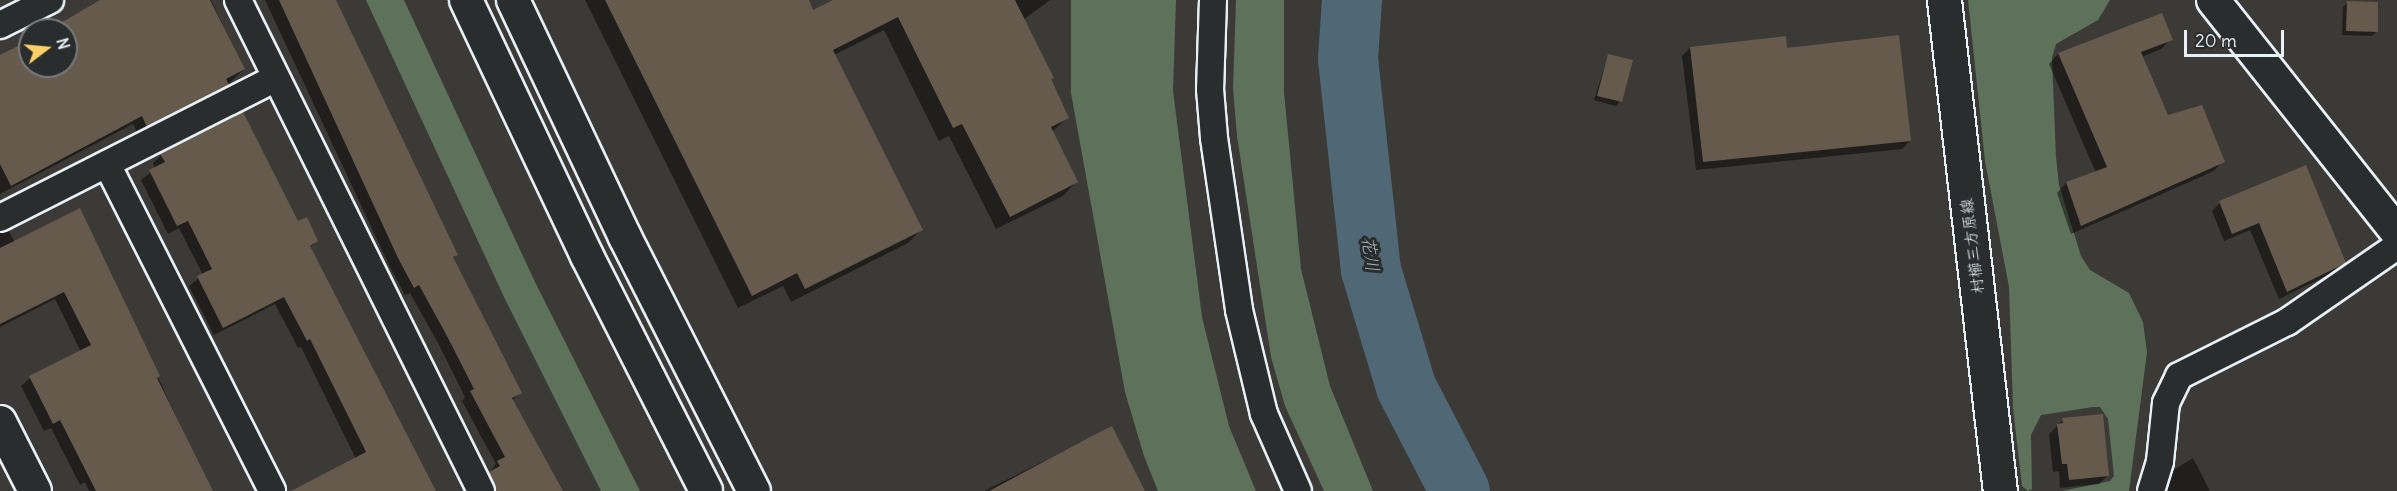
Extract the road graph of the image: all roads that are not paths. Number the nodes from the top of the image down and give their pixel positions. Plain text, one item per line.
1 (238, 0) edge
2 (466, 0) edge
3 (513, 0) edge
4 (1214, 0) edge
5 (1944, 0) edge
6 (2213, 0) edge
7 (40, 2) edge
8 (0, 25) edge
9 (274, 79) junction
10 (107, 164) junction
11 (0, 218) edge
12 (2397, 232) edge
13 (2397, 246) edge
14 (0, 422) edge
15 (35, 491) edge
16 (272, 491) edge
17 (481, 491) edge
18 (706, 491) edge
19 (754, 491) edge
20 (1298, 491) edge
21 (2000, 491) edge
22 (2151, 491) edge

1 - 9 street
2 - 18 street
3 - 19 street
4 - 20 street
5 - 21 main road, 村櫛三方原線
6 - 12 street
7 - 8 street
9 - 10 street
9 - 17 street
10 - 11 street
10 - 16 street
13 - 22 street
14 - 15 street

